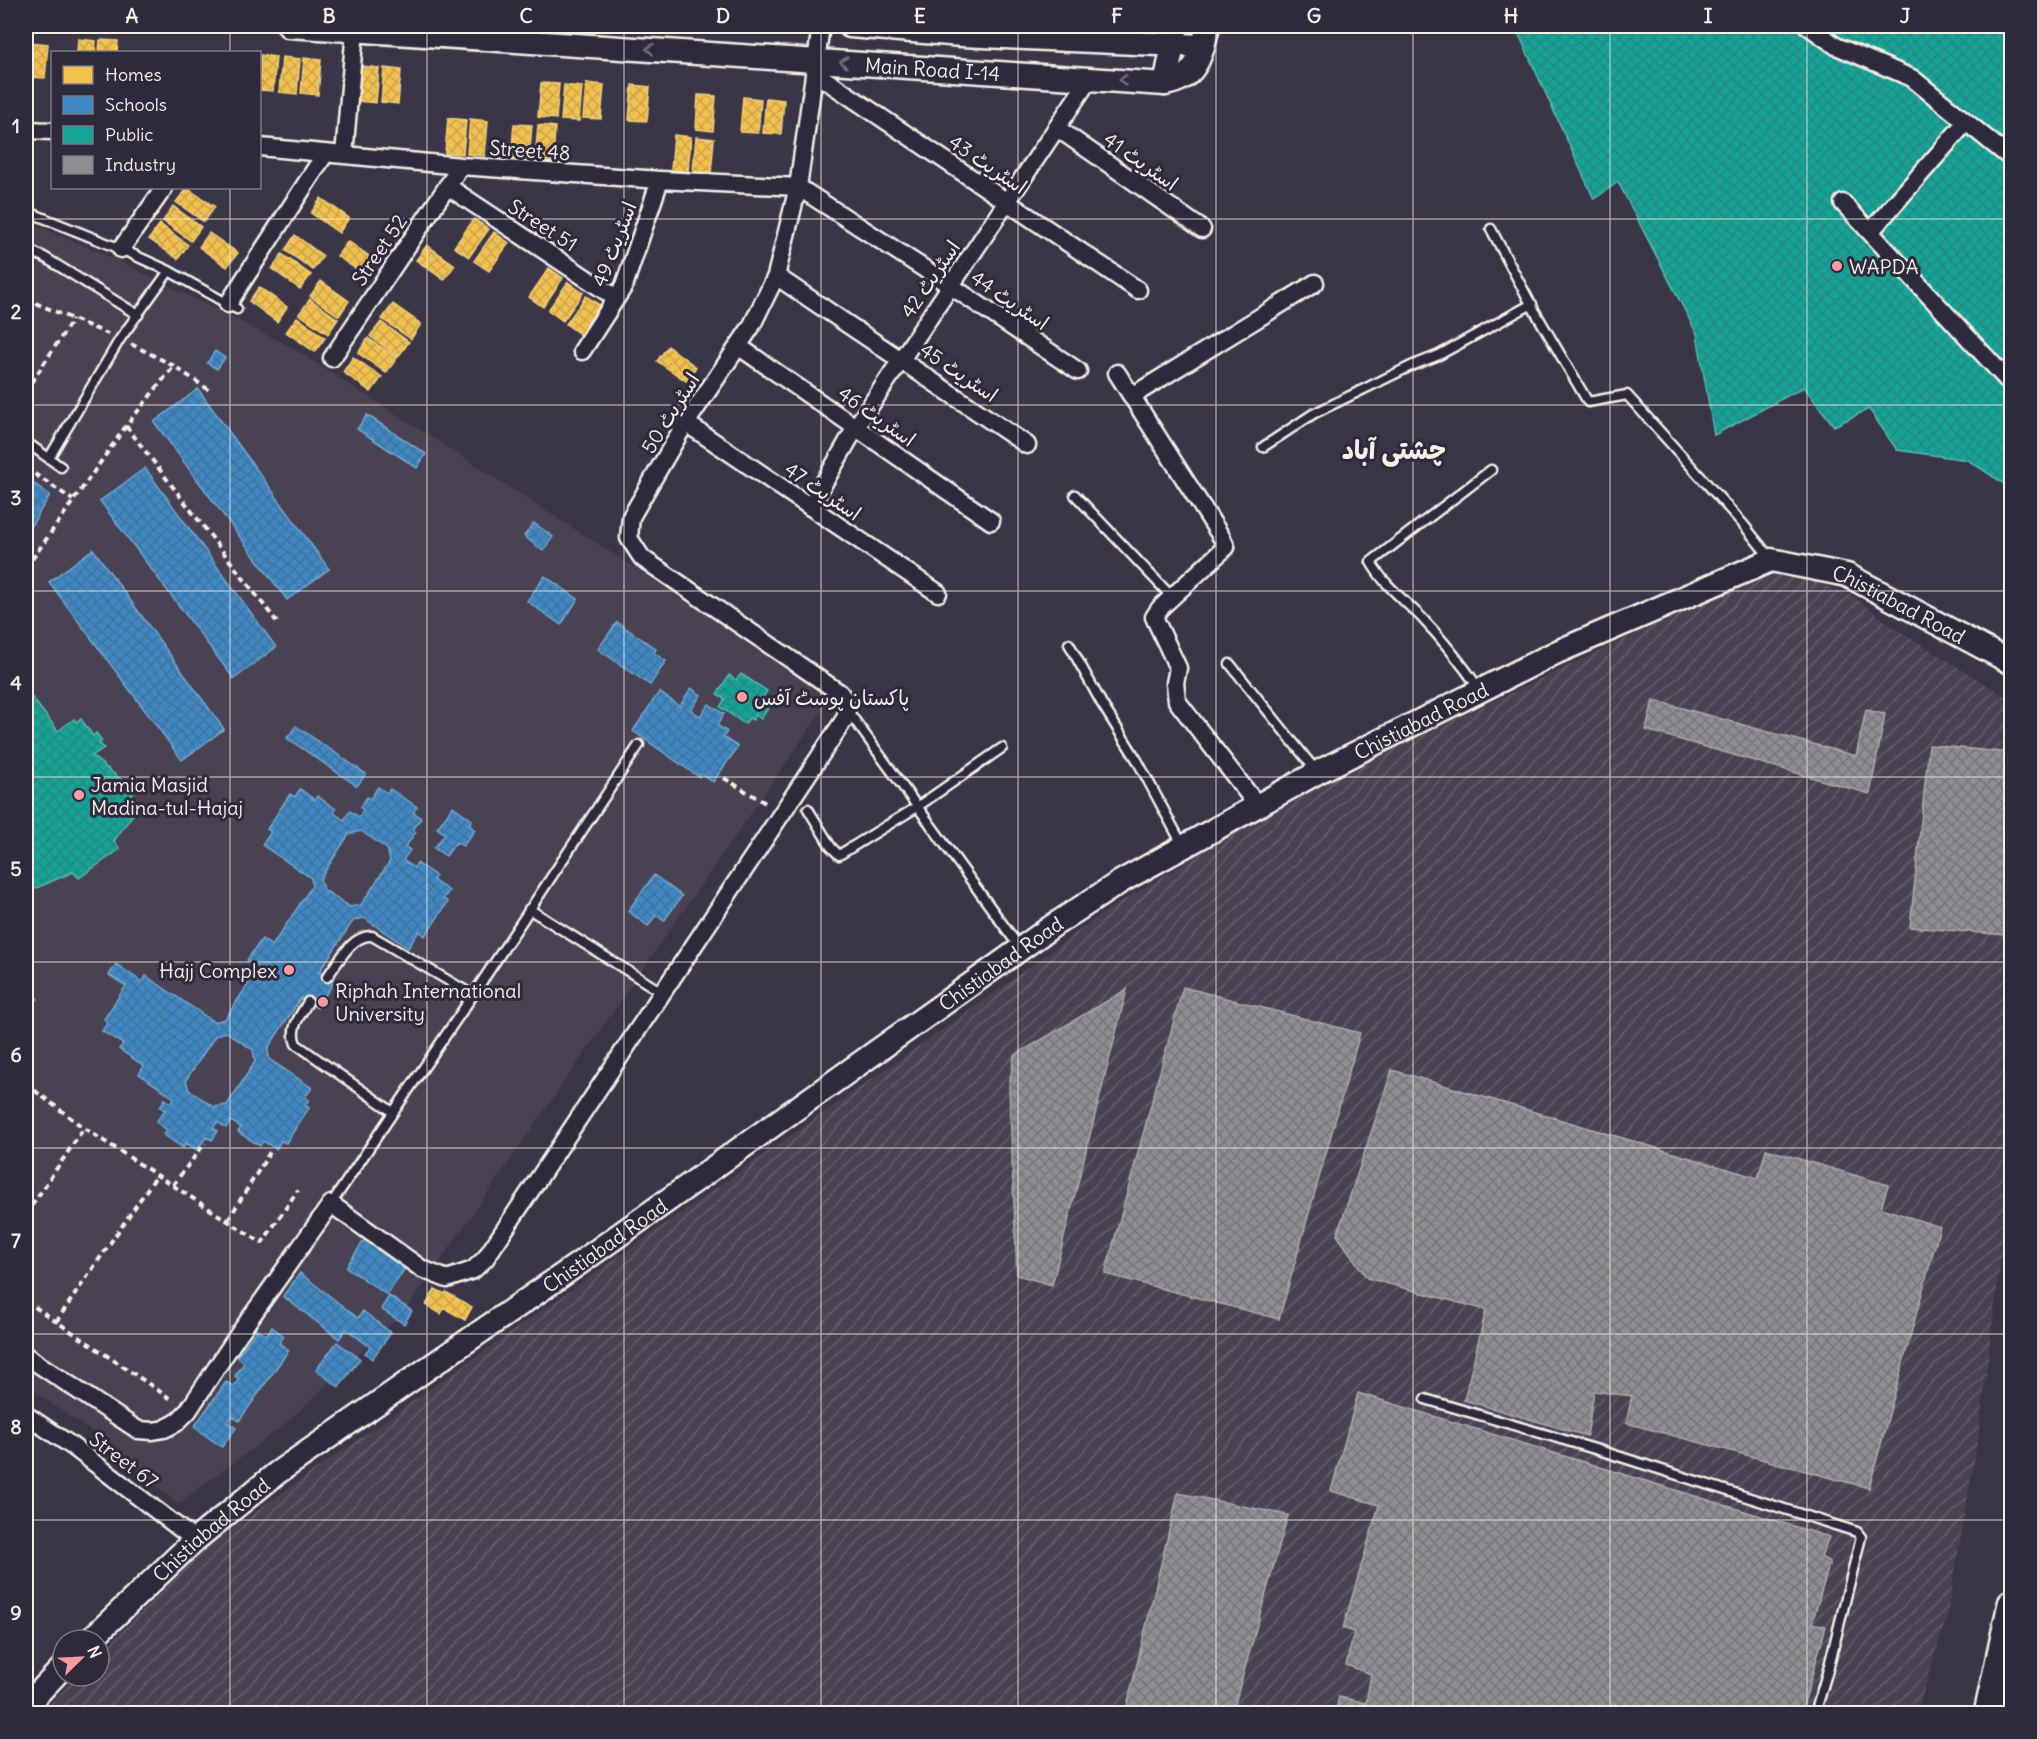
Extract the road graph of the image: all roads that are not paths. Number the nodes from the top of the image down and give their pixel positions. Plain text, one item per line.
1 (289, 26) edge
2 (821, 26) edge
3 (850, 26) edge
4 (1808, 26) edge
5 (355, 30) junction
6 (1175, 35) edge
7 (1206, 36) edge
8 (816, 67) junction
9 (1090, 78) junction
10 (1165, 84) junction
11 (1966, 122) junction
12 (1057, 128) junction
13 (26, 130) edge
14 (51, 131) edge
15 (261, 147) edge
16 (325, 154) junction
17 (344, 154) junction
18 (2012, 159) edge
19 (461, 166) junction
20 (660, 180) junction
21 (447, 186) junction
22 (798, 187) junction
23 (163, 189) edge
24 (1006, 202) junction
25 (1843, 203) dead end
26 (26, 211) edge
27 (1202, 229) dead end
28 (1491, 229) dead end
29 (1870, 232) junction
30 (26, 249) edge
31 (122, 249) junction
32 (169, 271) junction
33 (776, 276) junction
34 (1315, 283) dead end
35 (951, 286) junction
36 (1138, 290) dead end
37 (616, 298) junction
38 (1532, 304) junction
39 (233, 306) joint
40 (138, 315) junction
41 (738, 346) junction
42 (582, 351) dead end
43 (332, 358) dead end
44 (902, 359) junction
45 (1078, 371) dead end
46 (1117, 373) dead end
47 (2012, 385) edge
48 (1132, 396) junction
49 (686, 423) junction
50 (856, 427) junction
51 (26, 442) edge
52 (1028, 445) dead end
53 (1263, 447) dead end
54 (49, 458) junction
55 (61, 467) dead end
56 (1491, 470) dead end
57 (1075, 495) dead end
58 (810, 507) junction
59 (991, 521) dead end
60 (1771, 560) junction
61 (938, 593) dead end
62 (1172, 597) junction
63 (1069, 644) dead end
64 (2012, 663) edge
65 (1230, 664) dead end
66 (1480, 690) junction
67 (848, 711) junction
68 (639, 745) dead end
69 (1002, 748) dead end
70 (1317, 772) junction
71 (1257, 805) junction
72 (917, 807) junction
73 (808, 809) dead end
74 (1183, 846) junction
75 (529, 909) junction
76 (1020, 949) junction
77 (327, 977) dead end
78 (663, 993) junction
79 (473, 995) junction
80 (309, 1002) dead end
81 (393, 1112) junction
82 (331, 1204) junction
83 (26, 1356) edge
84 (1425, 1399) dead end
85 (26, 1415) edge
86 (195, 1540) junction
87 (2012, 1604) edge
88 (103, 1628) edge
89 (51, 1680) edge
90 (26, 1706) edge
91 (1815, 1713) edge
92 (1988, 1713) edge

1 - 5 main road, Main Road I-14
2 - 8 street, اسٹریٹ 50
3 - 6 main road, Main Road I-14
4 - 11 street
8 -> 5 main road, Main Road I-14
5 - 17 street
6 - 7 main road, Main Road I-14
6 - 10 main road
7 - 10 main road, Main Road I-14
9 -> 8 main road, Main Road I-14
8 - 22 street, اسٹریٹ 50
8 - 24 street, اسٹریٹ 43
10 -> 9 main road, Main Road I-14
9 - 12 street, اسٹریٹ 42
11 - 18 street
11 - 29 street
12 - 24 street, اسٹریٹ 42
12 - 27 street, اسٹریٹ 41
13 - 14 street
15 - 16 street, Street 48
16 - 17 street, Street 48
16 - 39 street
17 - 19 street, Street 48
19 - 20 street, Street 48
19 - 21 street, Street 52
20 - 22 street, Street 48
20 - 37 street, اسٹریٹ 49
21 - 37 street, Street 51
21 - 43 street, Street 52
22 - 33 street, اسٹریٹ 50
22 - 35 street, اسٹریٹ 44
23 - 31 street
24 - 35 street, اسٹریٹ 42
24 - 36 street, اسٹریٹ 43
25 - 29 street
26 - 31 lane
28 - 38 lane
29 - 47 street
30 - 40 lane
31 - 32 lane
32 - 39 lane
32 - 40 lane
33 - 41 street, اسٹریٹ 50
33 - 44 street, اسٹریٹ 45
34 - 48 street
35 - 44 street, اسٹریٹ 42
35 - 45 street, اسٹریٹ 44
37 - 42 street, اسٹریٹ 49
38 - 53 lane
38 - 60 lane
40 - 54 lane
41 - 49 street, اسٹریٹ 50
41 - 50 street, اسٹریٹ 46
44 - 50 street, اسٹریٹ 42
44 - 52 street, اسٹریٹ 45
46 - 48 street
48 - 62 street
49 - 58 street, اسٹریٹ 47
49 - 67 street, اسٹریٹ 50
50 - 58 street, اسٹریٹ 42
50 - 59 street, اسٹریٹ 46
51 - 54 lane
54 - 55 lane
56 - 66 lane
57 - 62 lane
58 - 61 street, اسٹریٹ 47
60 - 64 main road, Chistiabad Road
60 - 66 main road, Chistiabad Road
62 - 71 street
63 - 74 lane
65 - 70 lane
66 - 70 main road, Chistiabad Road
67 - 72 lane
67 - 78 street
68 - 75 lane
69 - 72 lane
70 - 71 main road, Chistiabad Road
71 - 74 main road, Chistiabad Road
72 - 73 lane
72 - 76 lane
74 - 76 main road, Chistiabad Road
75 - 78 lane
75 - 79 lane
76 - 86 main road, Chistiabad Road
77 - 79 lane
78 - 82 street
79 - 81 lane
80 - 81 lane
81 - 82 lane
82 - 83 street
84 - 91 lane
85 - 86 street, Street 67
86 - 88 main road, Chistiabad Road
87 - 92 highway
89 - 90 main road

